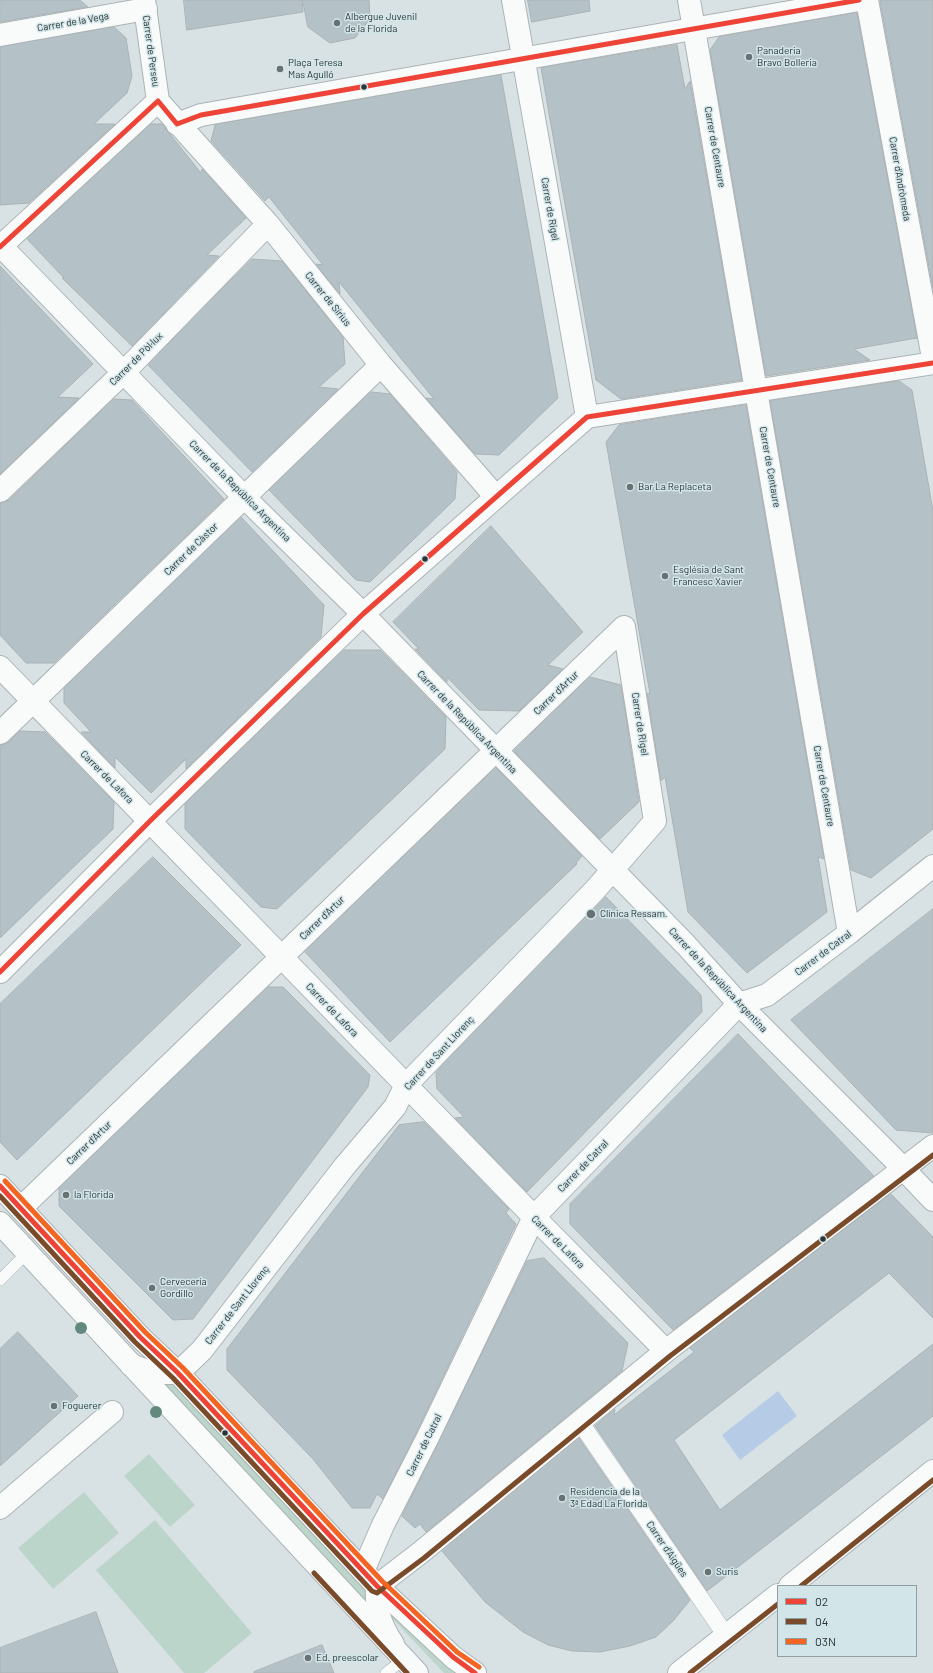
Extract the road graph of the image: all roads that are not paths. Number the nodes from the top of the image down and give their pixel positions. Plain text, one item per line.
1 (513, 0) edge
2 (689, 0) edge
3 (859, 0) edge
4 (867, 0) edge
5 (145, 5) edge
6 (694, 28) junction
7 (0, 35) edge
8 (524, 59) junction
9 (158, 101) junction
10 (178, 124) junction
11 (268, 224) junction
12 (0, 246) edge
13 (933, 358) edge
14 (933, 363) edge
15 (381, 365) junction
16 (124, 372) junction
17 (757, 391) junction
18 (587, 417) junction
19 (0, 491) edge
20 (244, 497) junction
21 (496, 497) junction
22 (363, 614) junction
23 (624, 627) joint
24 (0, 667) edge
25 (32, 702) junction
26 (0, 733) edge
27 (496, 751) junction
28 (150, 821) junction
29 (655, 821) joint
30 (933, 866) edge
31 (612, 870) junction
32 (849, 933) junction
33 (281, 957) junction
34 (0, 972) edge
35 (739, 1004) junction
36 (406, 1085) junction
37 (933, 1146) edge
38 (903, 1169) junction
39 (0, 1186) edge
40 (933, 1200) edge
41 (21, 1208) junction
42 (534, 1217) junction
43 (0, 1223) edge
44 (27, 1253) junction
45 (0, 1280) edge
46 (666, 1351) junction
47 (131, 1365) junction
48 (178, 1373) junction
49 (112, 1412) dead end
50 (580, 1422) junction
51 (933, 1471) edge
52 (0, 1508) edge
53 (370, 1578) junction
54 (791, 1585) edge
55 (777, 1596) edge
56 (727, 1636) junction
57 (410, 1666) edge
58 (386, 1673) edge
59 (475, 1673) edge
60 (680, 1673) edge

1 - 8 street, Carrer de Rigel
2 - 6 street, Carrer de Centaure
3 - 6 street
4 - 13 street, Carrer d'Andròmeda
5 - 7 street, Carrer de la Vega
5 - 9 street, Carrer de Perseu
6 - 8 street
6 - 17 street, Carrer de Centaure
8 - 10 street
8 - 18 street, Carrer de Rigel
9 - 10 street, Carrer de Sírius
9 - 12 street
10 - 11 street, Carrer de Sírius
11 - 15 street, Carrer de Sírius
11 - 16 street, Carrer de Pòl·lux
12 - 16 street, Carrer de la República Argentina
14 - 17 street
15 - 20 street, Carrer de Càstor
15 - 21 street, Carrer de Sírius
16 - 19 street, Carrer de Pòl·lux
16 - 20 street, Carrer de la República Argentina
17 - 18 street
17 - 32 street, Carrer de Centaure
18 - 21 street
20 - 22 street, Carrer de la República Argentina
20 - 25 street, Carrer de Càstor
21 - 22 street
22 - 27 street, Carrer de la República Argentina
22 - 28 street
23 - 27 street, Carrer d'Artur
23 - 29 street, Carrer de Rigel
24 - 25 street, Carrer de Lafora
25 - 26 street, Carrer de Càstor
25 - 28 street, Carrer de Lafora
27 - 31 street, Carrer de la República Argentina
27 - 33 street, Carrer d'Artur
28 - 33 street, Carrer de Lafora
28 - 34 street
29 - 31 street, Carrer de Sant Llorenç
30 - 32 street, Carrer de Catral
31 - 35 street, Carrer de la República Argentina
31 - 36 street, Carrer de Sant Llorenç
32 - 35 street, Carrer de Catral
33 - 36 street, Carrer de Lafora
33 - 41 street, Carrer d'Artur
35 - 38 street, Carrer de la República Argentina
35 - 42 street, Carrer de Catral
36 - 42 street, Carrer de Lafora
36 - 48 street, Carrer de Sant Llorenç
37 - 38 street
38 - 40 street, Carrer de la República Argentina
38 - 46 street
39 - 41 street
41 - 48 street
42 - 46 street, Carrer de Lafora
42 - 53 street, Carrer de Catral
43 - 44 street
44 - 45 lane
44 - 47 street
46 - 50 street
47 - 48 street
47 - 57 street
48 - 53 street
49 - 52 street
50 - 53 street
50 - 56 street, Carrer d'Aigües
51 - 54 street
53 - 57 street
53 - 59 street
55 - 56 street
56 - 60 street
57 - 58 lane

